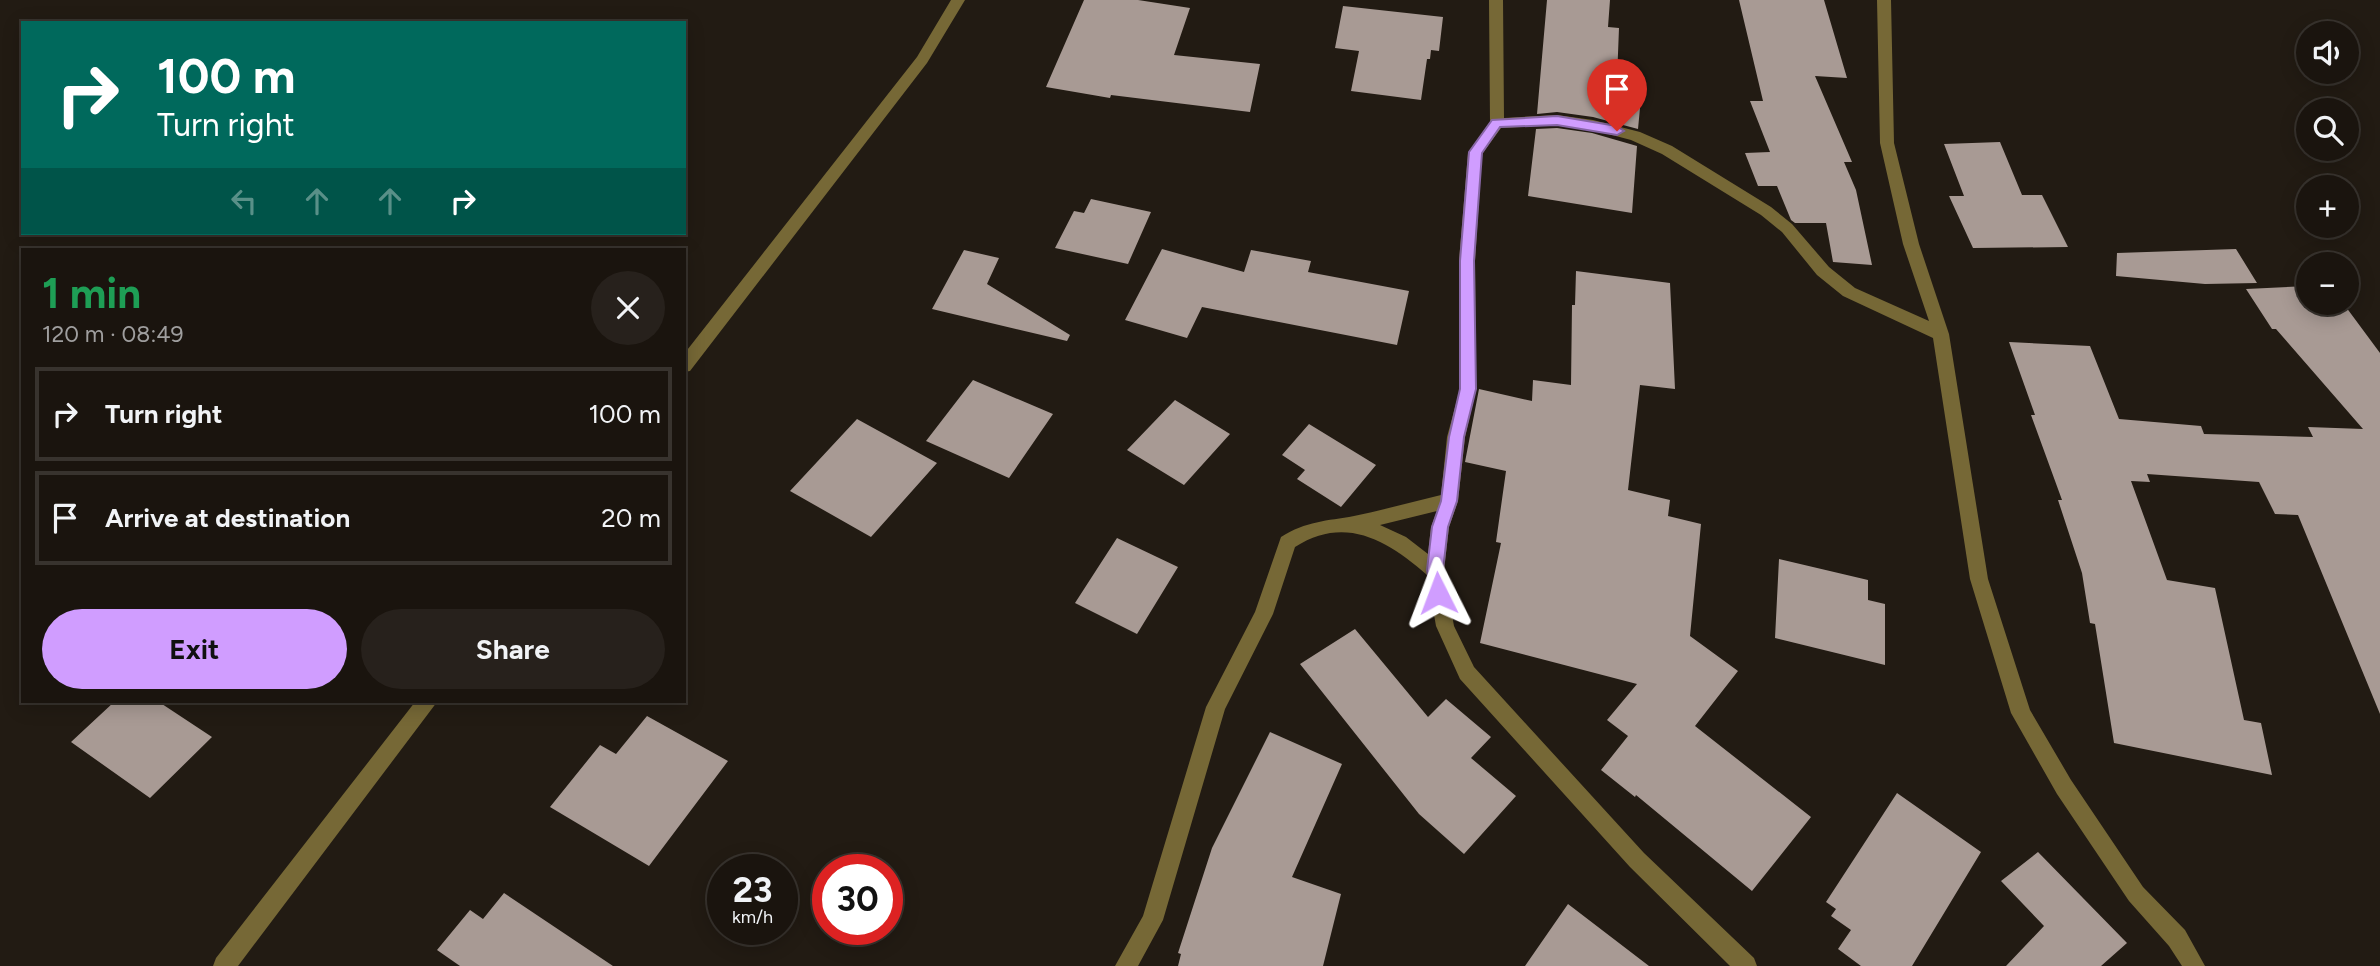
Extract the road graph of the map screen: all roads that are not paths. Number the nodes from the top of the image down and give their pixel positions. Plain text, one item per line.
1 (958, 0) edge
2 (1496, 0) edge
3 (1884, 0) edge
4 (1497, 123) junction
5 (1941, 334) junction
6 (686, 363) edge
7 (1449, 501) junction
8 (1351, 524) junction
9 (1435, 570) junction
10 (426, 703) edge
11 (224, 966) edge
12 (1126, 966) edge
13 (1746, 966) edge
14 (2194, 966) edge

1 - 6 street
2 - 4 street
3 - 5 street
4 - 5 street
4 - 7 street
5 - 14 street
7 - 8 street
7 - 9 street
8 - 9 street
8 - 12 street
9 - 13 street
10 - 11 street

